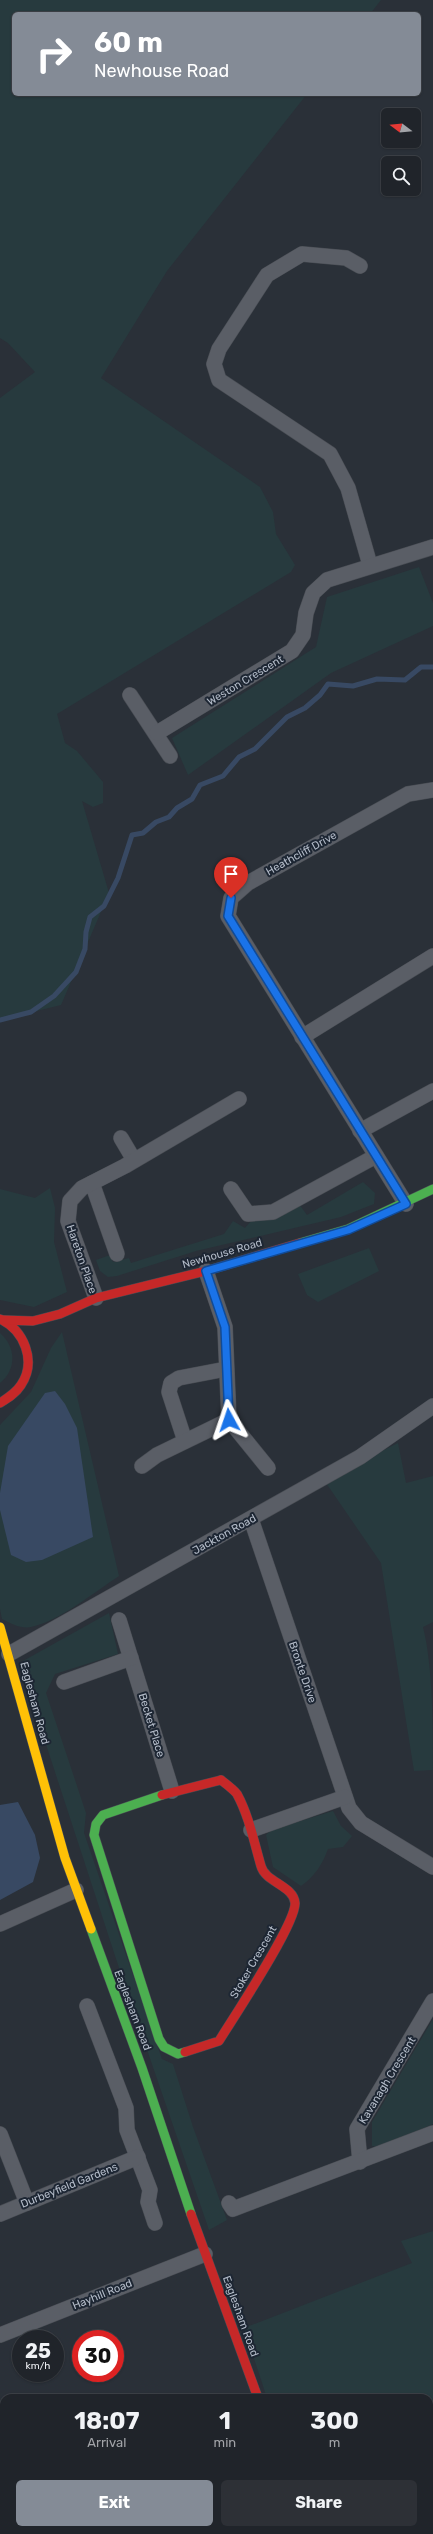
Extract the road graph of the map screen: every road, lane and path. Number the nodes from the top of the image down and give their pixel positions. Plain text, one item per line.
1 (360, 266) dead end
2 (433, 547) edge
3 (370, 565) junction
4 (130, 695) dead end
5 (157, 733) junction
6 (170, 756) dead end
7 (433, 790) edge
8 (433, 956) edge
9 (302, 1036) junction
10 (433, 1091) edge
11 (239, 1099) dead end
12 (360, 1131) junction
13 (121, 1138) dead end
14 (376, 1156) junction
15 (134, 1160) junction
16 (92, 1183) junction
17 (231, 1189) dead end
18 (433, 1189) edge
19 (406, 1204) junction
20 (117, 1254) dead end
21 (206, 1271) junction
22 (96, 1298) junction
23 (60, 1314) junction
24 (1, 1319) edge
25 (44, 1330) dead end
26 (35, 1342) dead end
27 (28, 1354) junction
28 (226, 1369) junction
29 (0, 1403) edge
30 (433, 1406) edge
31 (229, 1420) junction
32 (185, 1441) junction
33 (142, 1466) dead end
34 (268, 1468) dead end
35 (250, 1518) junction
36 (119, 1620) dead end
37 (0, 1627) edge
38 (9, 1654) junction
39 (131, 1658) junction
40 (64, 1682) dead end
41 (172, 1791) junction
42 (346, 1796) junction
43 (251, 1830) junction
44 (433, 1867) edge
45 (76, 1890) junction
46 (0, 1924) edge
47 (433, 2002) edge
48 (87, 2006) dead end
49 (433, 2133) edge
50 (0, 2134) edge
51 (138, 2157) junction
52 (360, 2162) junction
53 (27, 2203) junction
54 (229, 2203) dead end
55 (0, 2214) edge
56 (155, 2223) dead end
57 (205, 2254) junction
58 (0, 2335) edge
59 (257, 2394) edge

1 - 3 street
2 - 3 street, Weston Crescent
3 - 5 street, Weston Crescent
4 - 5 street
5 - 6 street
7 - 9 street, Heathcliff Drive
8 - 9 street
9 - 12 street, Heathcliff Drive
10 - 12 street
11 - 15 street, Hareton Place
12 - 14 street, Heathcliff Drive
13 - 15 street
14 - 17 street
14 - 19 street, Heathcliff Drive
15 - 16 street, Hareton Place
16 - 20 street
16 - 22 street, Hareton Place
18 - 19 street, Newhouse Road
19 - 21 street, Newhouse Road
21 - 22 street, Newhouse Road
21 - 28 street
22 - 23 street, Newhouse Road
23 - 24 street, Newhouse Road
23 - 25 street, Newhouse Road
24 - 27 street
26 - 27 street
27 - 29 street
28 - 31 street
28 - 32 street
30 - 35 street, Jackton Road
31 - 32 street
31 - 34 street
32 - 33 street
35 - 38 street, Jackton Road
35 - 42 street, Bronte Drive
36 - 39 street, Becket Place
37 - 38 street, Eaglesham Road
38 - 45 street, Eaglesham Road
39 - 40 street
39 - 41 street, Becket Place
41 - 43 street, Stoker Crescent
41 - 43 street, Stoker Crescent
42 - 43 street
42 - 44 street, Bronte Drive
45 - 46 street
45 - 57 street, Eaglesham Road
47 - 52 street, Kavanagh Crescent
48 - 51 street
49 - 52 street
50 - 53 street
51 - 53 street, Durbeyfield Gardens
51 - 56 street
52 - 54 street
53 - 55 street, Durbeyfield Gardens
57 - 58 street, Hayhill Road
57 - 59 street, Eaglesham Road

